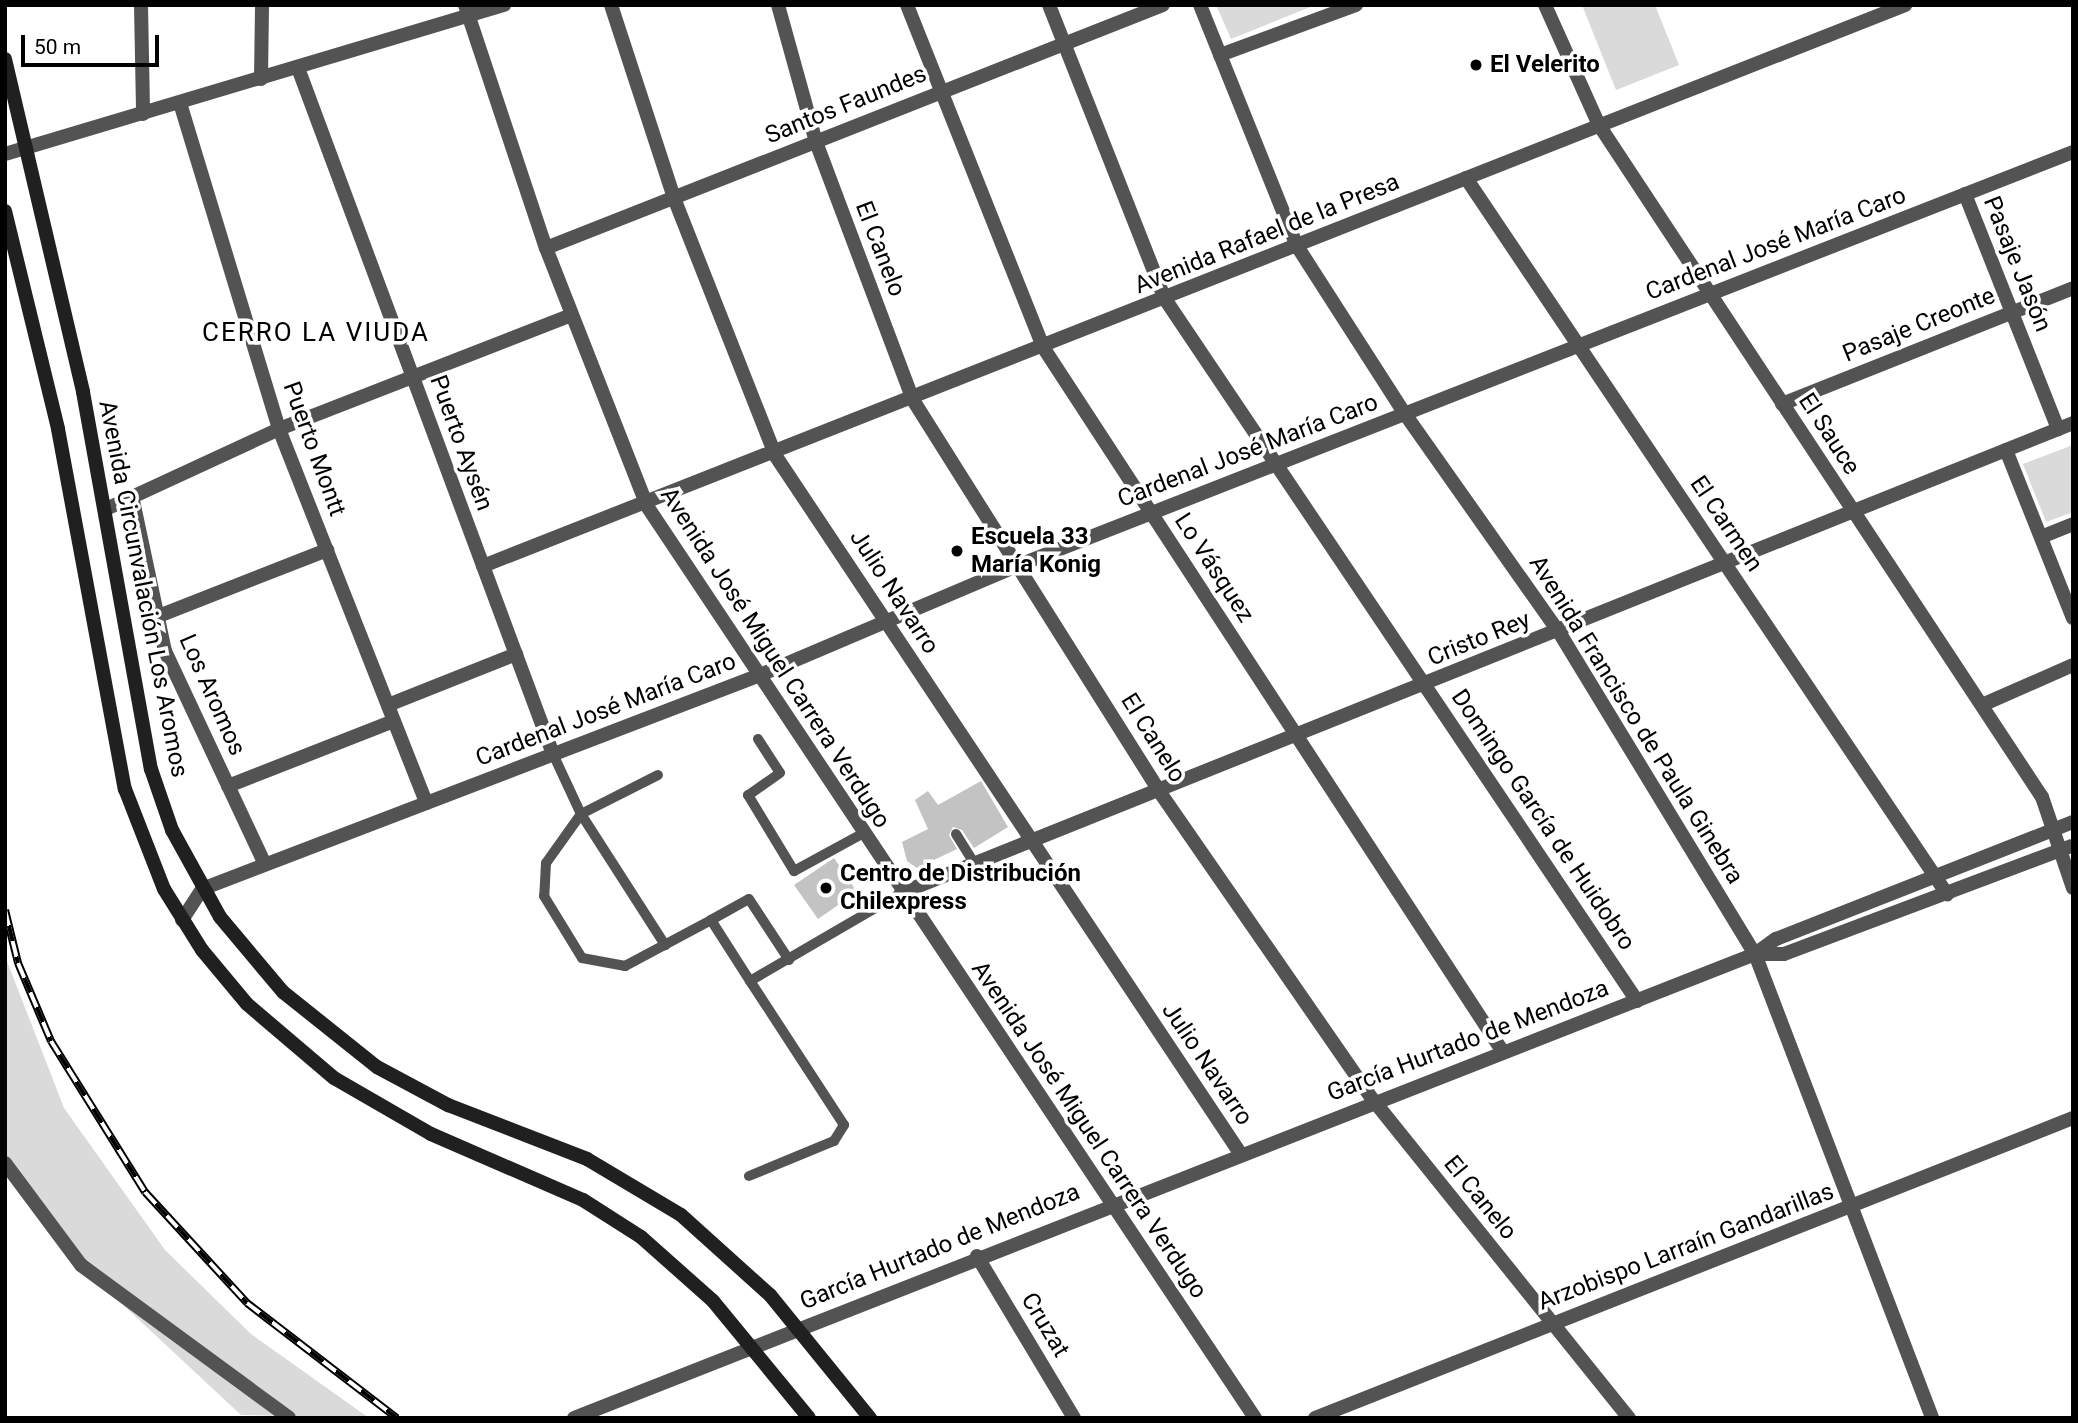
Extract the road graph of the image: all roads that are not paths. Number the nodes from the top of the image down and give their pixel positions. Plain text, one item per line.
1 (141, 5) edge
2 (262, 5) edge
3 (505, 5) edge
4 (611, 5) edge
5 (778, 5) edge
6 (907, 5) edge
7 (1049, 5) edge
8 (1163, 5) edge
9 (1200, 5) edge
10 (1356, 5) edge
11 (1545, 5) edge
12 (1905, 5) edge
13 (1889, 8) edge
14 (467, 11) edge
15 (1064, 44) junction
16 (1220, 55) junction
17 (5, 58) edge
18 (298, 68) junction
19 (261, 79) junction
20 (942, 92) junction
21 (180, 103) junction
22 (143, 114) junction
23 (1599, 125) junction
24 (816, 142) junction
25 (25, 149) junction
26 (2073, 152) edge
27 (5, 154) edge
28 (1466, 178) junction
29 (1965, 194) junction
30 (674, 198) junction
31 (5, 211) edge
32 (1297, 246) junction
33 (546, 248) junction
34 (2073, 288) edge
35 (1711, 295) junction
36 (1166, 299) junction
37 (2012, 313) junction
38 (572, 315) junction
39 (1579, 345) junction
40 (1043, 348) junction
41 (412, 376) junction
42 (913, 400) junction
43 (1782, 404) junction
44 (1405, 414) junction
45 (2073, 423) edge
46 (279, 429) junction
47 (2058, 429) junction
48 (2006, 450) junction
49 (775, 454) junction
50 (1278, 464) junction
51 (132, 496) junction
52 (646, 506) junction
53 (106, 509) junction
54 (1853, 512) junction
55 (1151, 514) junction
56 (2073, 524) edge
57 (2041, 537) junction
58 (327, 550) junction
59 (1019, 565) junction
60 (1726, 565) junction
61 (483, 566) junction
62 (156, 617) junction
63 (2073, 618) edge
64 (886, 622) junction
65 (1559, 632) junction
66 (516, 654) junction
67 (2073, 665) edge
68 (760, 675) junction
69 (1424, 685) junction
70 (388, 705) junction
71 (1982, 705) junction
72 (394, 721) junction
73 (1297, 736) junction
74 (758, 738) dead end
75 (553, 754) junction
76 (658, 775) dead end
77 (228, 786) junction
78 (1158, 791) junction
79 (426, 803) junction
80 (580, 814) junction
81 (2073, 822) edge
82 (2057, 828) junction
83 (862, 834) junction
84 (956, 834) dead end
85 (1030, 842) junction
86 (2068, 847) edge
87 (265, 864) junction
88 (975, 864) junction
89 (1937, 879) junction
90 (2073, 888) edge
91 (202, 889) junction
92 (901, 893) junction
93 (1947, 894) junction
94 (182, 920) junction
95 (711, 920) junction
96 (665, 945) junction
97 (1755, 954) junction
98 (789, 960) junction
99 (750, 981) junction
100 (1637, 1001) junction
101 (1503, 1052) junction
102 (1374, 1101) junction
103 (2073, 1118) edge
104 (1240, 1153) junction
105 (5, 1163) edge
106 (749, 1176) dead end
107 (1111, 1203) junction
108 (1852, 1207) junction
109 (977, 1256) junction
110 (1552, 1323) junction
111 (797, 1328) junction
112 (751, 1347) junction
113 (289, 1418) edge
114 (573, 1418) edge
115 (810, 1418) edge
116 (870, 1418) edge
117 (1074, 1418) edge
118 (1255, 1418) edge
119 (1315, 1418) edge
120 (1629, 1418) edge
121 (1932, 1418) edge

1 - 22 street
2 - 19 street
3 - 14 street
4 - 30 street, Julio Navarro
5 - 24 street, El Canelo
6 - 20 street, Lo Vásquez
7 - 15 street, Domingo García de Huidobro
8 - 15 street, Santos Faundes
9 - 16 street, Avenida Francisco de Paula Ginebra
10 - 16 street
11 - 23 street, El Sauce
12 - 13 street, Avenida Rafael de la Presa
13 - 23 street, Avenida Rafael de la Presa
14 - 18 street
14 - 33 street, Avenida José Miguel Carrera Verdugo
15 - 20 street, Santos Faundes
15 - 36 street, Domingo García de Huidobro
16 - 32 street, Avenida Francisco de Paula Ginebra
17 - 25 main road, Avenida Circunvalación Los Aromos
18 - 19 street
18 - 41 street, Puerto Aysén
19 - 21 street
20 - 24 street, Santos Faundes
20 - 40 street, Lo Vásquez
21 - 22 street
21 - 46 street, Puerto Montt
22 - 25 street
23 - 28 street, Avenida Rafael de la Presa
23 - 35 street, El Sauce
24 - 30 street, Santos Faundes
24 - 42 street, El Canelo
25 - 27 street
25 - 53 main road, Avenida Circunvalación Los Aromos
26 - 29 street, Cardenal José María Caro
28 - 32 street, Avenida Rafael de la Presa
28 - 39 street, El Carmen
29 - 35 street, Cardenal José María Caro
29 - 37 street, Pasaje Jasón
30 - 33 street, Santos Faundes
30 - 49 street, Julio Navarro
31 - 94 main road
32 - 36 street, Avenida Rafael de la Presa
32 - 44 street, Avenida Francisco de Paula Ginebra
33 - 38 street, Avenida José Miguel Carrera Verdugo
34 - 37 street, Pasaje Creonte
35 - 39 street, Cardenal José María Caro
35 - 43 street, El Sauce
36 - 40 street, Avenida Rafael de la Presa
36 - 50 street, Domingo García de Huidobro
37 - 43 street, Pasaje Creonte
37 - 47 street, Pasaje Jasón
38 - 41 street
38 - 52 street, Avenida José Miguel Carrera Verdugo
39 - 44 street, Cardenal José María Caro
39 - 60 street, El Carmen
40 - 42 street, Avenida Rafael de la Presa
40 - 55 street, Lo Vásquez
41 - 46 street
41 - 61 street, Puerto Aysén
42 - 49 street, Avenida Rafael de la Presa
42 - 59 street, El Canelo
43 - 54 street, El Sauce
44 - 50 street, Cardenal José María Caro
44 - 65 street, Avenida Francisco de Paula Ginebra
45 - 47 street, Cristo Rey
46 - 51 street
46 - 58 street, Puerto Montt
47 - 48 street, Cristo Rey
48 - 54 street, Cristo Rey
48 - 57 street
49 - 52 street, Avenida Rafael de la Presa
49 - 64 street, Julio Navarro
50 - 55 street, Cardenal José María Caro
50 - 69 street, Domingo García de Huidobro
51 - 53 street
51 - 62 street, Los Aromos
52 - 61 street, Avenida Rafael de la Presa
52 - 68 street, Avenida José Miguel Carrera Verdugo
53 - 91 main road, Avenida Circunvalación Los Aromos
54 - 60 street, Cristo Rey
54 - 71 street, El Sauce
55 - 59 street, Cardenal José María Caro
55 - 73 street, Lo Vásquez
56 - 57 street
57 - 63 street
58 - 62 street
58 - 70 street, Puerto Montt
59 - 64 street, Cardenal José María Caro
59 - 78 street, El Canelo
60 - 65 street, Cristo Rey
60 - 89 street, El Carmen
61 - 66 street, Puerto Aysén
62 - 77 street, Los Aromos
64 - 68 street, Cardenal José María Caro
64 - 85 street, Julio Navarro
65 - 69 street, Cristo Rey
65 - 97 street, Avenida Francisco de Paula Ginebra
66 - 70 street
66 - 75 street, Puerto Aysén
67 - 71 street
68 - 75 street, Cardenal José María Caro
68 - 83 street, Avenida José Miguel Carrera Verdugo
69 - 73 street, Cristo Rey
69 - 100 street, Domingo García de Huidobro
70 - 72 street, Puerto Montt
71 - 82 street, El Sauce
72 - 77 street
72 - 79 street, Puerto Montt
73 - 78 street, Cristo Rey
73 - 101 street, Lo Vásquez
74 - 83 lane
75 - 79 street, Cardenal José María Caro
75 - 80 lane
76 - 80 lane
77 - 87 street, Los Aromos
78 - 85 street, Cristo Rey
78 - 102 street, El Canelo
79 - 87 street, Cardenal José María Caro
80 - 96 lane
80 - 96 lane
81 - 82 street, García Hurtado de Mendoza
82 - 86 street, El Sauce
82 - 89 street, García Hurtado de Mendoza
83 - 92 street, Avenida José Miguel Carrera Verdugo
84 - 88 lane
85 - 88 street, Cristo Rey
85 - 104 street, Julio Navarro
86 - 90 street, El Sauce
86 - 93 street, García Hurtado de Mendoza
87 - 91 street, Cardenal José María Caro
88 - 92 street, Cristo Rey
89 - 93 street, El Carmen
89 - 97 street, García Hurtado de Mendoza
91 - 94 street
91 - 111 main road, Avenida Circunvalación Los Aromos
92 - 98 lane
92 - 107 street, Avenida José Miguel Carrera Verdugo
93 - 97 street, García Hurtado de Mendoza
94 - 112 main road
95 - 96 lane
95 - 98 lane
95 - 99 lane
97 - 100 street, García Hurtado de Mendoza
97 - 108 street, Avenida Francisco de Paula Ginebra
98 - 99 lane
99 - 106 lane
100 - 101 street, García Hurtado de Mendoza
101 - 102 street, García Hurtado de Mendoza
102 - 104 street, García Hurtado de Mendoza
102 - 110 street, El Canelo
103 - 108 street, Arzobispo Larraín Gandarillas
104 - 107 street, García Hurtado de Mendoza
105 - 113 street
107 - 109 street, García Hurtado de Mendoza
107 - 118 street, Avenida José Miguel Carrera Verdugo
108 - 110 street, Arzobispo Larraín Gandarillas
108 - 121 street, Avenida Francisco de Paula Ginebra
109 - 111 street, García Hurtado de Mendoza
109 - 117 street, Cruzat
110 - 119 street, Arzobispo Larraín Gandarillas
110 - 120 street, El Canelo
111 - 112 street, García Hurtado de Mendoza
111 - 116 main road, Avenida Circunvalación Los Aromos
112 - 114 street, García Hurtado de Mendoza
112 - 115 main road

